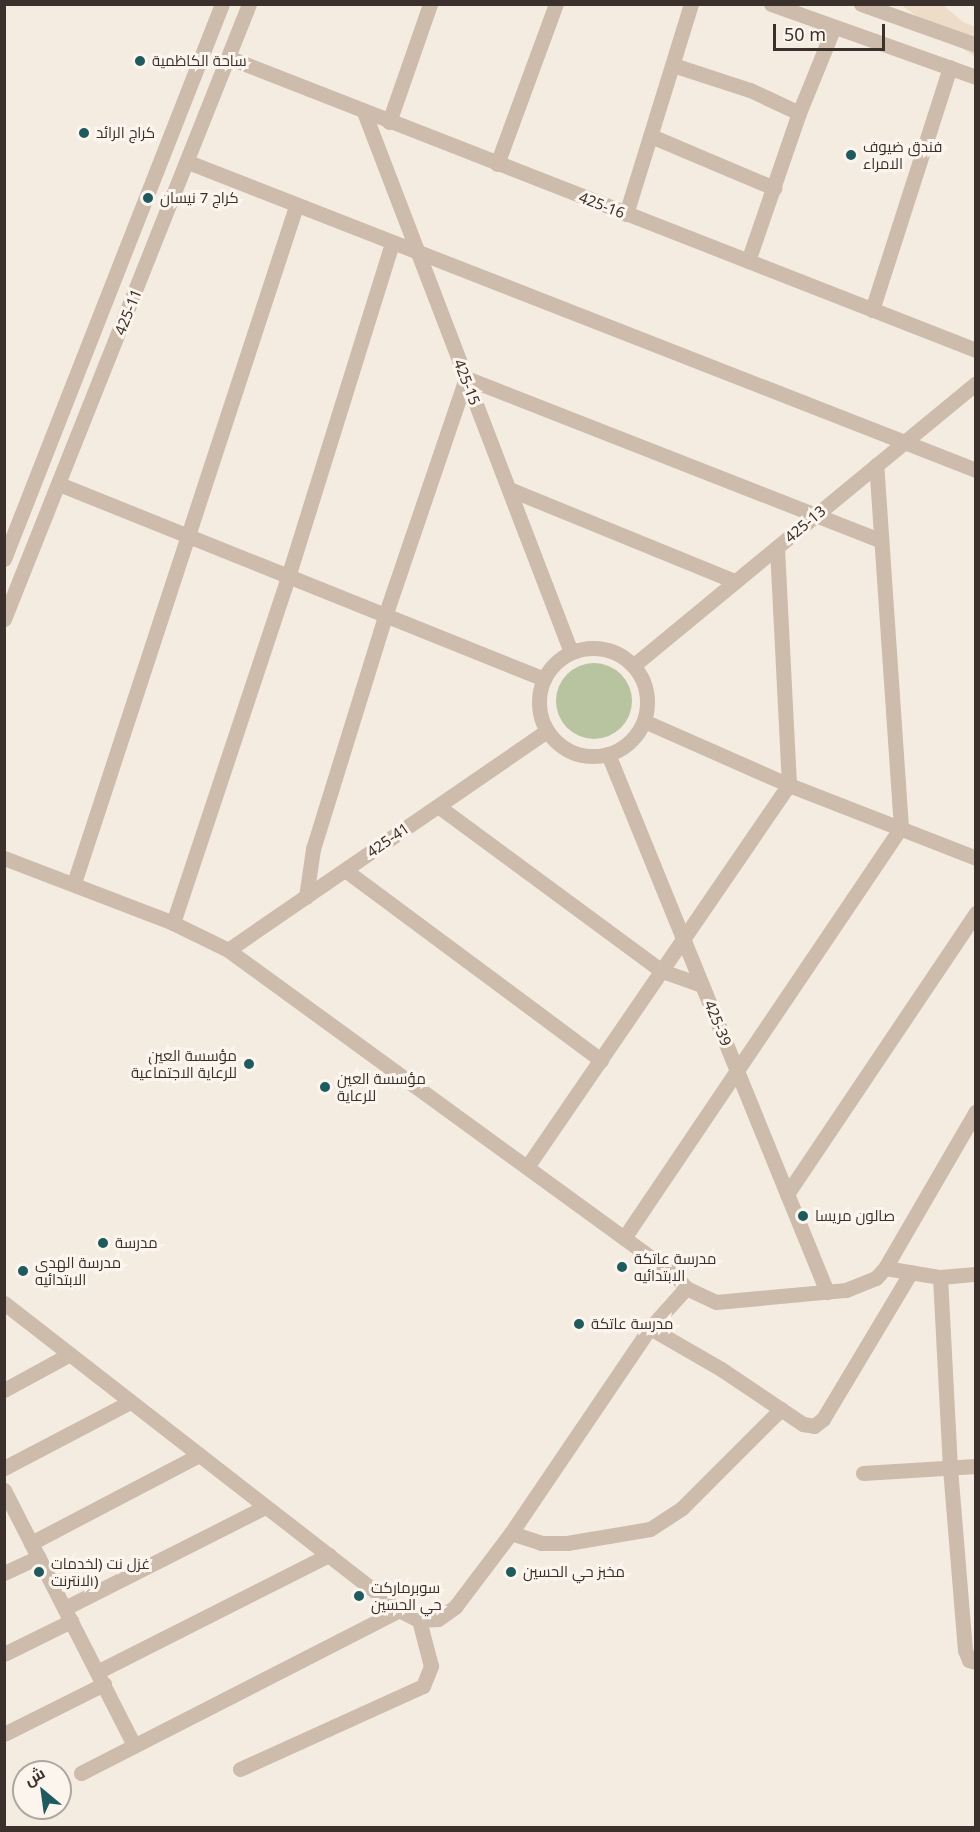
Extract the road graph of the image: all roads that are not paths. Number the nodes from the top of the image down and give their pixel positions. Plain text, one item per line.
1 (222, 4) edge
2 (249, 4) edge
3 (430, 4) edge
4 (556, 4) edge
5 (691, 4) edge
6 (771, 4) edge
7 (861, 4) edge
8 (834, 27) junction
9 (975, 45) edge
10 (230, 58) junction
11 (673, 65) junction
12 (950, 68) junction
13 (975, 77) edge
14 (364, 112) junction
15 (799, 113) junction
16 (389, 122) junction
17 (651, 136) junction
18 (188, 162) junction
19 (497, 164) junction
20 (774, 188) junction
21 (296, 206) junction
22 (626, 214) junction
23 (392, 243) junction
24 (418, 253) junction
25 (747, 261) junction
26 (872, 310) junction
27 (975, 350) edge
28 (466, 378) junction
29 (975, 383) edge
30 (905, 442) junction
31 (876, 465) junction
32 (975, 470) edge
33 (59, 484) junction
34 (509, 489) junction
35 (815, 516) junction
36 (189, 538) junction
37 (881, 541) junction
38 (777, 547) junction
39 (4, 559) edge
40 (288, 577) junction
41 (735, 581) junction
42 (385, 616) junction
43 (4, 619) edge
44 (571, 652) junction
45 (634, 665) junction
46 (544, 679) junction
47 (644, 722) junction
48 (547, 731) junction
49 (608, 754) junction
50 (789, 785) junction
51 (438, 806) junction
52 (902, 828) junction
53 (4, 858) edge
54 (975, 858) edge
55 (345, 870) junction
56 (74, 883) junction
57 (306, 897) junction
58 (975, 913) edge
59 (173, 923) junction
60 (683, 937) junction
61 (228, 950) junction
62 (662, 971) junction
63 (702, 986) junction
64 (601, 1060) junction
65 (738, 1071) junction
66 (975, 1111) edge
67 (527, 1167) junction
68 (787, 1194) junction
69 (624, 1239) junction
70 (885, 1268) junction
71 (911, 1272) junction
72 (975, 1274) edge
73 (940, 1277) junction
74 (686, 1287) junction
75 (827, 1292) junction
76 (6, 1305) edge
77 (650, 1328) junction
78 (70, 1354) junction
79 (4, 1390) edge
80 (130, 1402) junction
81 (781, 1409) junction
82 (199, 1455) junction
83 (975, 1466) edge
84 (4, 1468) edge
85 (950, 1468) junction
86 (863, 1473) dead end
87 (5, 1492) edge
88 (266, 1507) junction
89 (511, 1533) junction
90 (31, 1543) junction
91 (329, 1555) junction
92 (39, 1557) junction
93 (4, 1573) edge
94 (399, 1610) junction
95 (68, 1615) junction
96 (420, 1620) junction
97 (4, 1654) edge
98 (975, 1662) edge
99 (100, 1678) junction
100 (4, 1734) edge
101 (134, 1745) junction
102 (240, 1769) dead end
103 (81, 1773) dead end

1 - 39 street, 425-11
2 - 10 street, 425-11
3 - 16 street
4 - 19 street
5 - 11 street
6 - 8 street
7 - 9 street
8 - 12 street
8 - 15 street
10 - 14 street, 425-16
10 - 18 street, 425-11
11 - 15 street
11 - 17 street
12 - 13 street
12 - 26 street
14 - 16 street, 425-16
14 - 24 street, 425-15
15 - 20 street
16 - 19 street, 425-16
17 - 20 street
17 - 22 street
18 - 21 street
18 - 33 street, 425-11
19 - 22 street, 425-16
20 - 25 street
21 - 23 street
21 - 36 street
22 - 25 street, 425-16
23 - 24 street
23 - 40 street
24 - 28 street, 425-15
24 - 30 street
25 - 26 street, 425-16
26 - 27 street, 425-16
28 - 34 street, 425-15
28 - 35 street
28 - 42 street
29 - 30 street, 425-13
30 - 31 street, 425-13
30 - 32 street
31 - 35 street, 425-13
31 - 37 street
33 - 36 street
33 - 43 street, 425-11
34 - 41 street
34 - 44 street, 425-15
35 - 37 street
35 - 38 street, 425-13
36 - 40 street
36 - 56 street
37 - 52 street
38 - 41 street, 425-13
38 - 50 street
40 - 42 street
40 - 59 street
41 - 45 street, 425-13
42 - 46 street
42 - 57 street
44 - 45 street
44 - 46 street
45 - 47 street
46 - 48 street
47 - 49 street
47 - 50 street
48 - 49 street
48 - 51 street, 425-41
49 - 60 street, 425-39
50 - 52 street
50 - 60 street
51 - 55 street, 425-41
51 - 62 street
52 - 54 street
52 - 65 street
53 - 56 street
55 - 57 street, 425-41
55 - 64 street
56 - 59 street
57 - 61 street, 425-41
58 - 68 street
59 - 61 street
60 - 62 street
60 - 63 street, 425-39
61 - 67 street
62 - 63 street
62 - 64 street
63 - 65 street, 425-39
64 - 67 street
65 - 68 street, 425-39
65 - 69 street
66 - 70 street
67 - 69 street
68 - 75 street, 425-39
69 - 74 street
70 - 71 street
70 - 75 street
71 - 73 street
71 - 81 street
72 - 73 street
73 - 85 street
74 - 75 street
74 - 77 street
76 - 78 street
77 - 81 street
77 - 89 street
78 - 79 street
78 - 80 street
80 - 82 street
80 - 84 street
81 - 89 street
82 - 88 street
82 - 90 street
83 - 85 street
85 - 86 street
85 - 98 street
87 - 90 street
88 - 91 street
88 - 95 street
89 - 96 street
90 - 92 street
91 - 94 street
91 - 99 street
92 - 93 street
92 - 95 street
94 - 96 street
94 - 101 street
95 - 97 street
95 - 99 street
96 - 102 street
99 - 100 street
99 - 101 street
101 - 103 street

